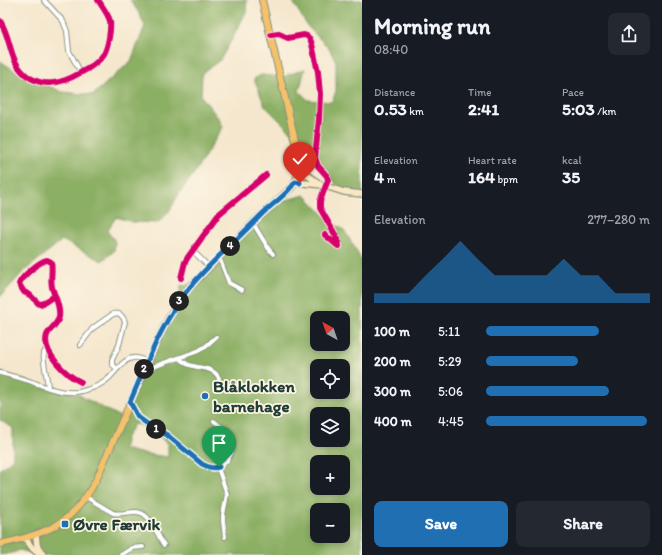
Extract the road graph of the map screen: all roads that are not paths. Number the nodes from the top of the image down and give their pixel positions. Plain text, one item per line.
1 (44, 0) edge
2 (98, 0) edge
3 (262, 0) edge
4 (0, 21) edge
5 (271, 35) junction
6 (81, 72) junction
7 (302, 172) junction
8 (298, 183) junction
9 (323, 186) junction
10 (362, 194) edge
11 (252, 223) junction
12 (325, 235) dead end
13 (192, 250) dead end
14 (273, 254) dead end
15 (219, 257) junction
16 (209, 267) junction
17 (242, 290) dead end
18 (55, 296) junction
19 (216, 337) dead end
20 (80, 345) dead end
21 (48, 349) junction
22 (179, 358) junction
23 (146, 366) junction
24 (117, 369) junction
25 (0, 373) edge
26 (81, 382) dead end
27 (218, 384) dead end
28 (48, 388) junction
29 (130, 402) junction
30 (214, 421) dead end
31 (218, 468) junction
32 (86, 497) junction
33 (36, 535) junction
34 (225, 537) dead end
35 (25, 538) junction
36 (0, 544) edge
37 (164, 545) dead end
38 (143, 546) dead end
39 (40, 555) edge
40 (44, 555) edge
41 (121, 555) edge

1 - 6 street
2 - 6 street
3 - 5 main road
4 - 6 street
5 - 7 main road
5 - 9 street
7 - 8 main road
7 - 9 main road
8 - 9 main road
8 - 11 main road
9 - 10 main road
9 - 12 street
11 - 14 street
11 - 15 main road
13 - 16 street
15 - 16 main road
15 - 17 street
16 - 23 main road
18 - 18 street
18 - 21 street
19 - 22 street
20 - 24 street
21 - 26 street
21 - 28 street
22 - 23 street
22 - 27 street
23 - 24 street
23 - 29 main road
24 - 28 street
25 - 28 street
29 - 31 street
29 - 32 main road
30 - 31 street
31 - 34 street
32 - 33 main road
32 - 37 street
33 - 35 main road
33 - 40 main road
35 - 36 main road
35 - 39 main road
38 - 41 street

